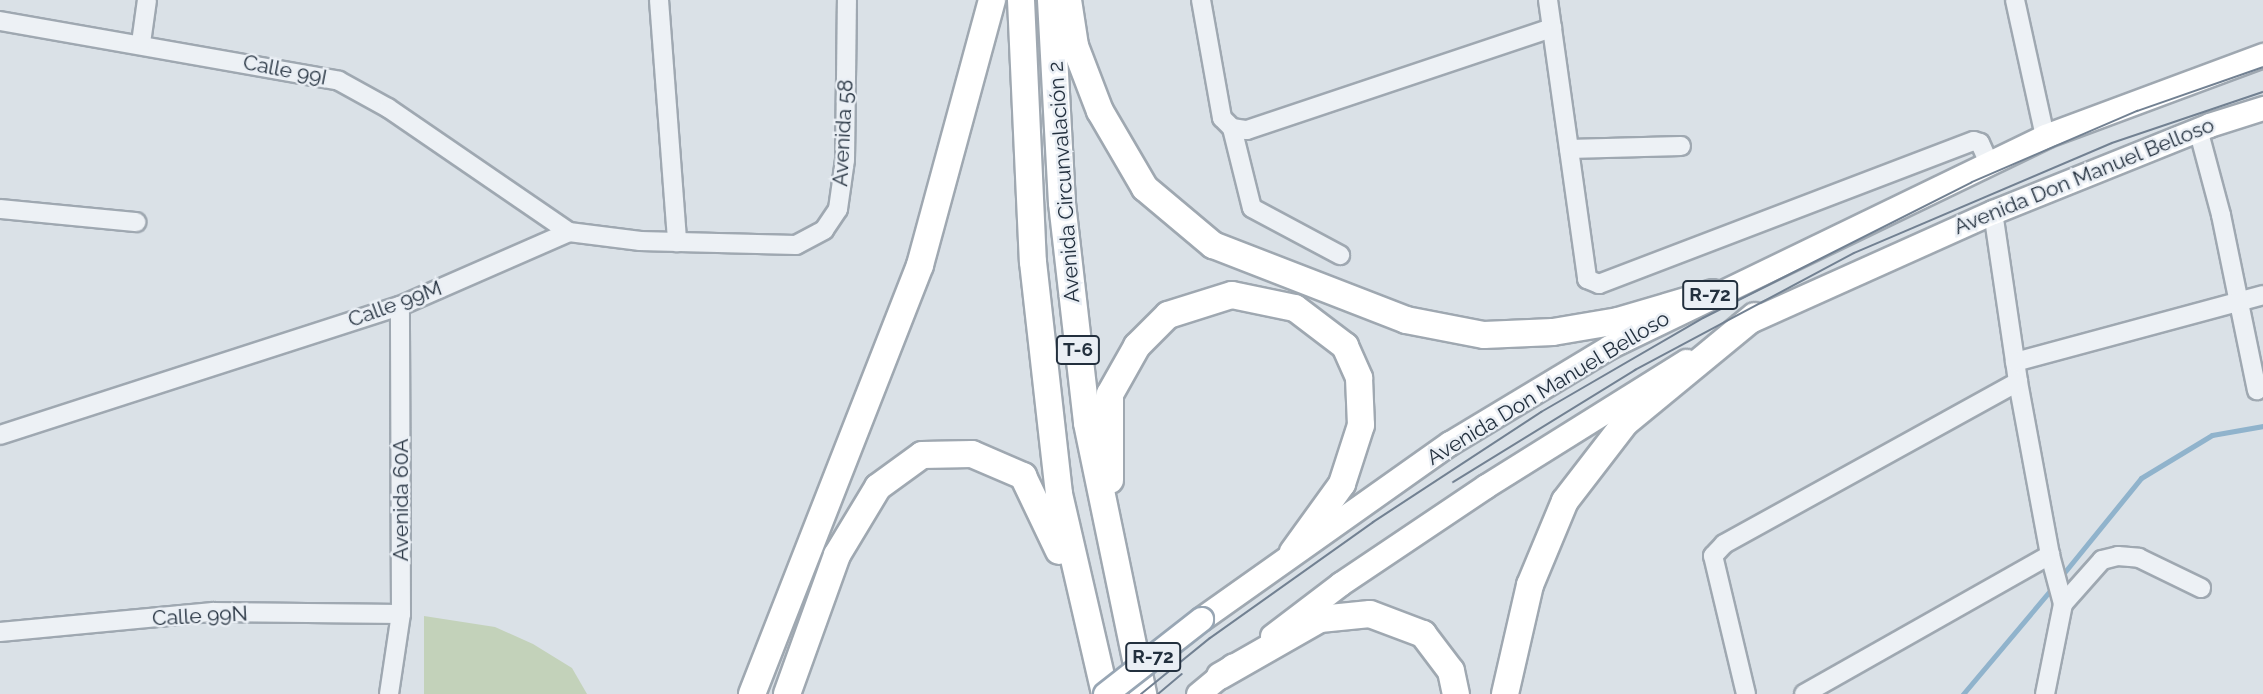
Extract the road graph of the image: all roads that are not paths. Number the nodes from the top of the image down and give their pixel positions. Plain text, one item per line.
1 (147, 0) edge
2 (659, 0) edge
3 (847, 0) edge
4 (992, 0) edge
5 (1021, 0) edge
6 (1051, 0) edge
7 (1068, 0) edge
8 (1200, 0) edge
9 (1548, 0) edge
10 (2015, 0) edge
11 (0, 21) edge
12 (1552, 28) junction
13 (141, 43) junction
14 (2263, 55) edge
15 (2263, 108) edge
16 (1232, 128) junction
17 (2198, 129) junction
18 (2045, 136) junction
19 (1681, 146) dead end
20 (1569, 149) junction
21 (1989, 163) junction
22 (0, 209) edge
23 (1993, 212) junction
24 (136, 222) dead end
25 (569, 232) junction
26 (677, 242) junction
27 (796, 245) joint
28 (1340, 255) dead end
29 (1713, 293) junction
30 (2263, 295) edge
31 (2239, 302) junction
32 (400, 306) junction
33 (1755, 316) junction
34 (2015, 362) junction
35 (2018, 382) junction
36 (2257, 390) dead end
37 (0, 435) edge
38 (1110, 538) junction
39 (1293, 552) junction
40 (2051, 562) junction
41 (2201, 588) dead end
42 (2062, 599) junction
43 (401, 614) junction
44 (0, 632) edge
45 (1220, 676) junction
46 (1103, 686) edge
47 (1812, 692) edge
48 (388, 694) edge
49 (752, 694) edge
50 (787, 694) edge
51 (1143, 694) edge
52 (1198, 694) edge
53 (1456, 694) edge
54 (1505, 694) edge
55 (1746, 694) edge
56 (2045, 694) edge

1 - 13 street
2 - 26 street
3 - 27 street, Avenida 58
4 - 49 highway
5 - 46 highway, Avenida Circunvalación 2 / T-6
6 - 38 highway, Avenida Circunvalación 2 / T-6
7 - 29 highway
8 - 16 street
9 - 12 street
10 - 18 street
11 - 13 street, Calle 99I
12 - 16 street
12 - 20 street
13 - 25 street, Calle 99I
14 - 18 main road, Avenida Don Manuel Belloso / R-72
15 - 17 main road, Avenida Don Manuel Belloso / R-72
16 - 28 street
17 - 23 main road, Avenida Don Manuel Belloso / R-72
17 - 31 street
18 - 21 main road, Avenida Don Manuel Belloso / R-72
19 - 20 street
20 - 21 street
21 - 29 main road, Avenida Don Manuel Belloso / R-72
22 - 24 street
23 - 33 main road, Avenida Don Manuel Belloso / R-72
23 - 34 street
25 - 26 street, Calle 99M
25 - 32 street, Calle 99M
26 - 27 street, Calle 99M
29 - 39 main road, Avenida Don Manuel Belloso / R-72
30 - 31 street
31 - 34 street
31 - 36 street
32 - 37 street, Calle 99M
32 - 43 street, Avenida 60A
33 - 45 main road, Avenida Don Manuel Belloso / R-72
33 - 54 highway
34 - 35 street
35 - 40 street
35 - 55 street
38 - 39 highway
38 - 51 highway, Avenida Circunvalación 2 / T-6
39 - 46 main road, Avenida Don Manuel Belloso / R-72, bridge
40 - 42 street
40 - 47 street
41 - 42 street
42 - 56 street
43 - 44 street, Calle 99N
43 - 48 street, Avenida 60A
45 - 52 main road, Avenida Don Manuel Belloso / R-72
45 - 53 highway
46 - 50 highway

